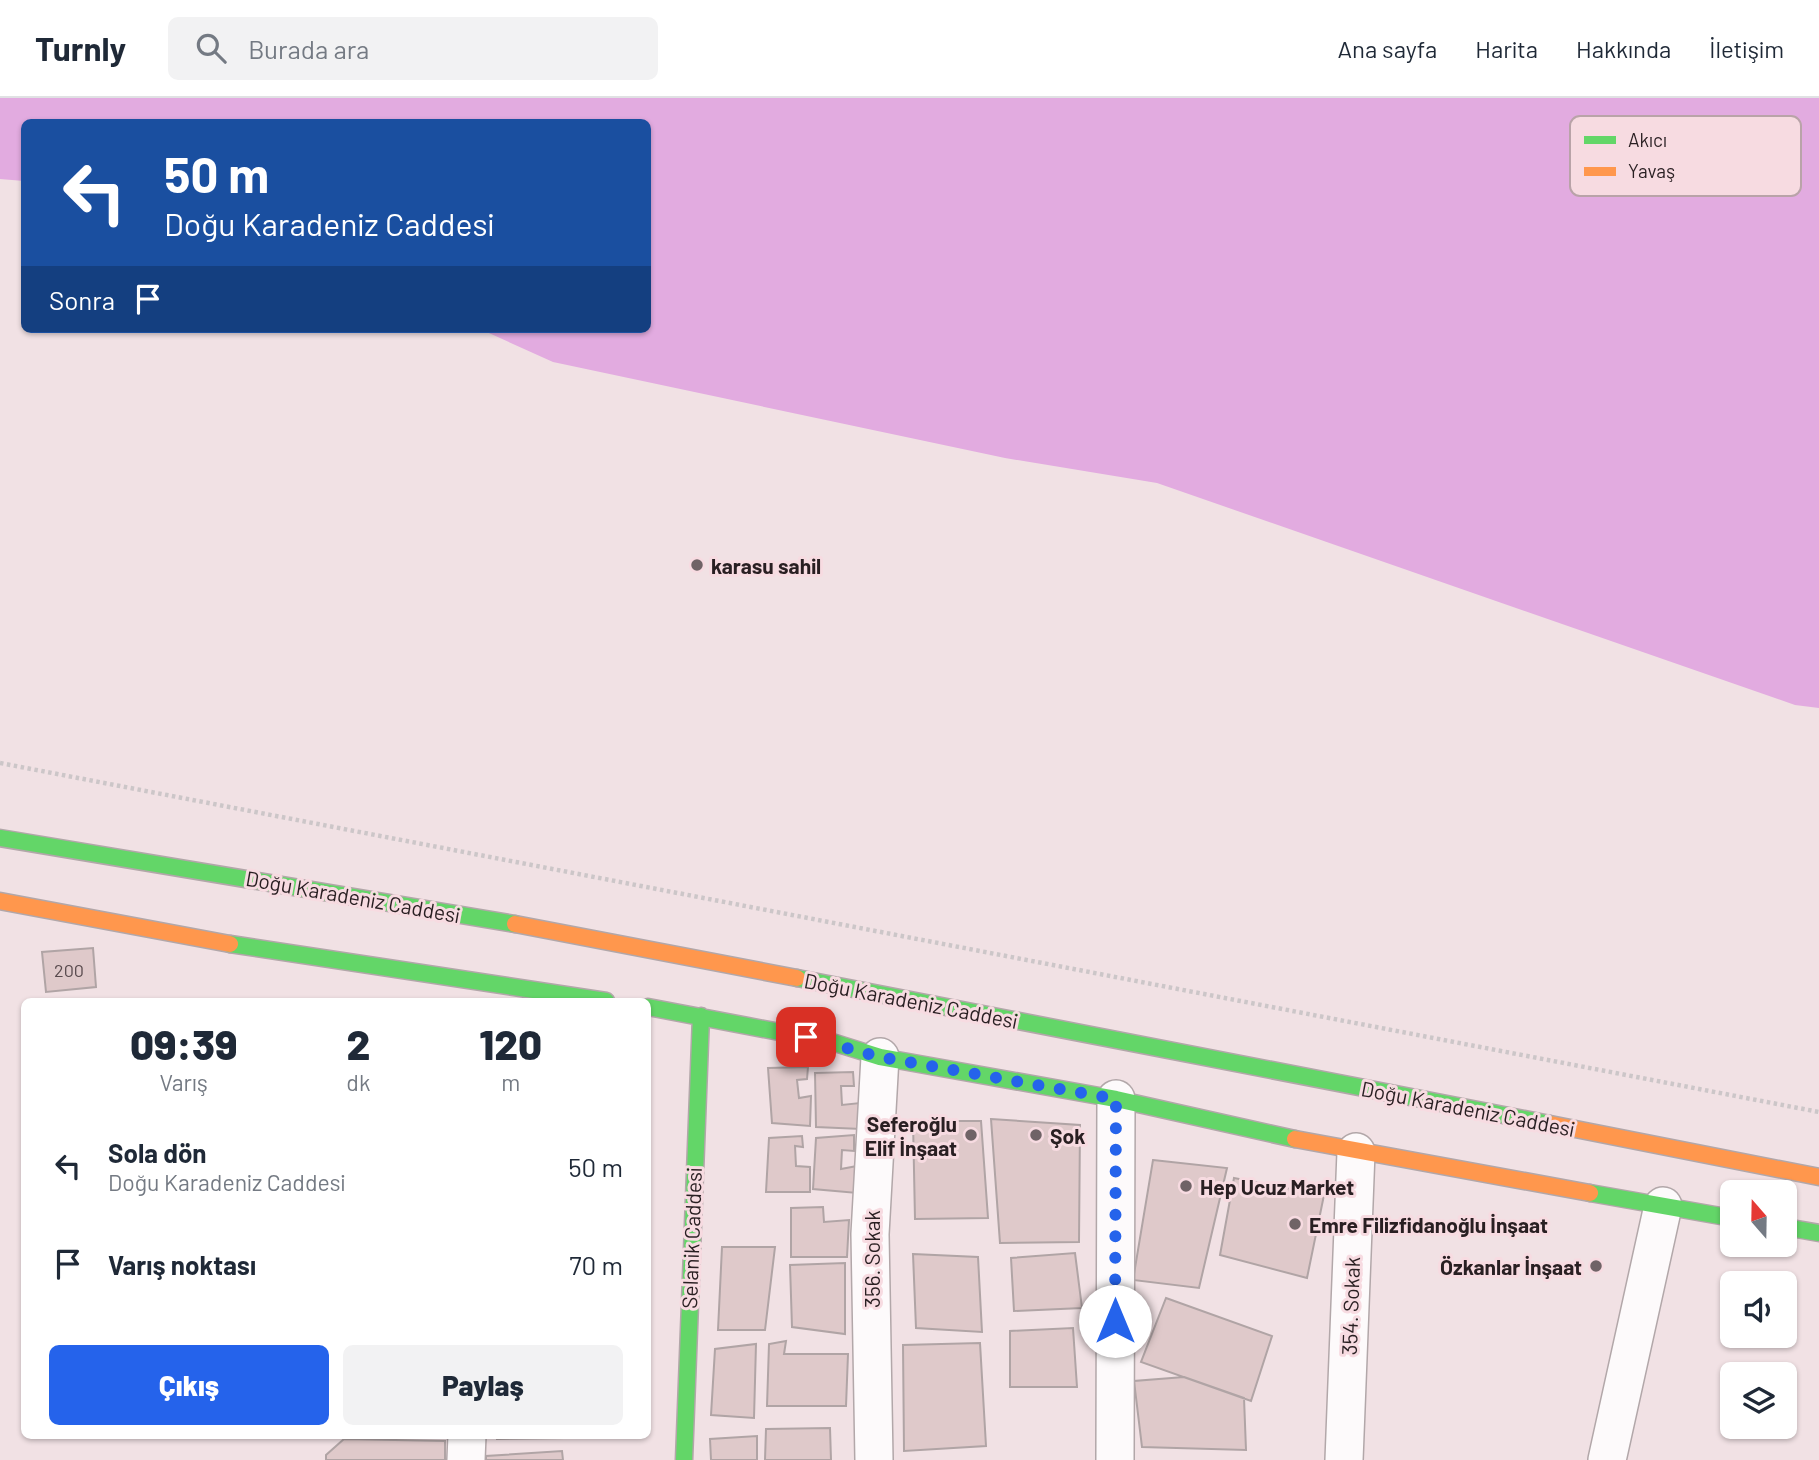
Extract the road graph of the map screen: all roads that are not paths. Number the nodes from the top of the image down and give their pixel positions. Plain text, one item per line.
1 (0, 838) edge
2 (0, 901) edge
3 (472, 991) edge
4 (566, 998) edge
5 (651, 1008) edge
6 (701, 1016) junction
7 (880, 1057) junction
8 (1116, 1099) junction
9 (1356, 1153) junction
10 (1819, 1177) edge
11 (1663, 1206) junction
12 (1720, 1216) edge
13 (1797, 1229) edge
14 (1819, 1233) edge
15 (467, 1439) edge
16 (467, 1460) edge
17 (684, 1460) edge
18 (874, 1460) edge
19 (1115, 1460) edge
20 (1344, 1460) edge
21 (1607, 1460) edge

1 - 10 main road, Doğu Karadeniz Caddesi
2 - 3 main road
3 - 4 main road
5 - 6 main road
6 - 7 main road
6 - 17 main road, Selanik Caddesi
7 - 8 main road
7 - 18 street, 356. Sokak
8 - 9 main road
8 - 19 street
9 - 11 main road
9 - 20 street, 354. Sokak
11 - 12 main road
11 - 21 street
13 - 14 main road
15 - 16 street

